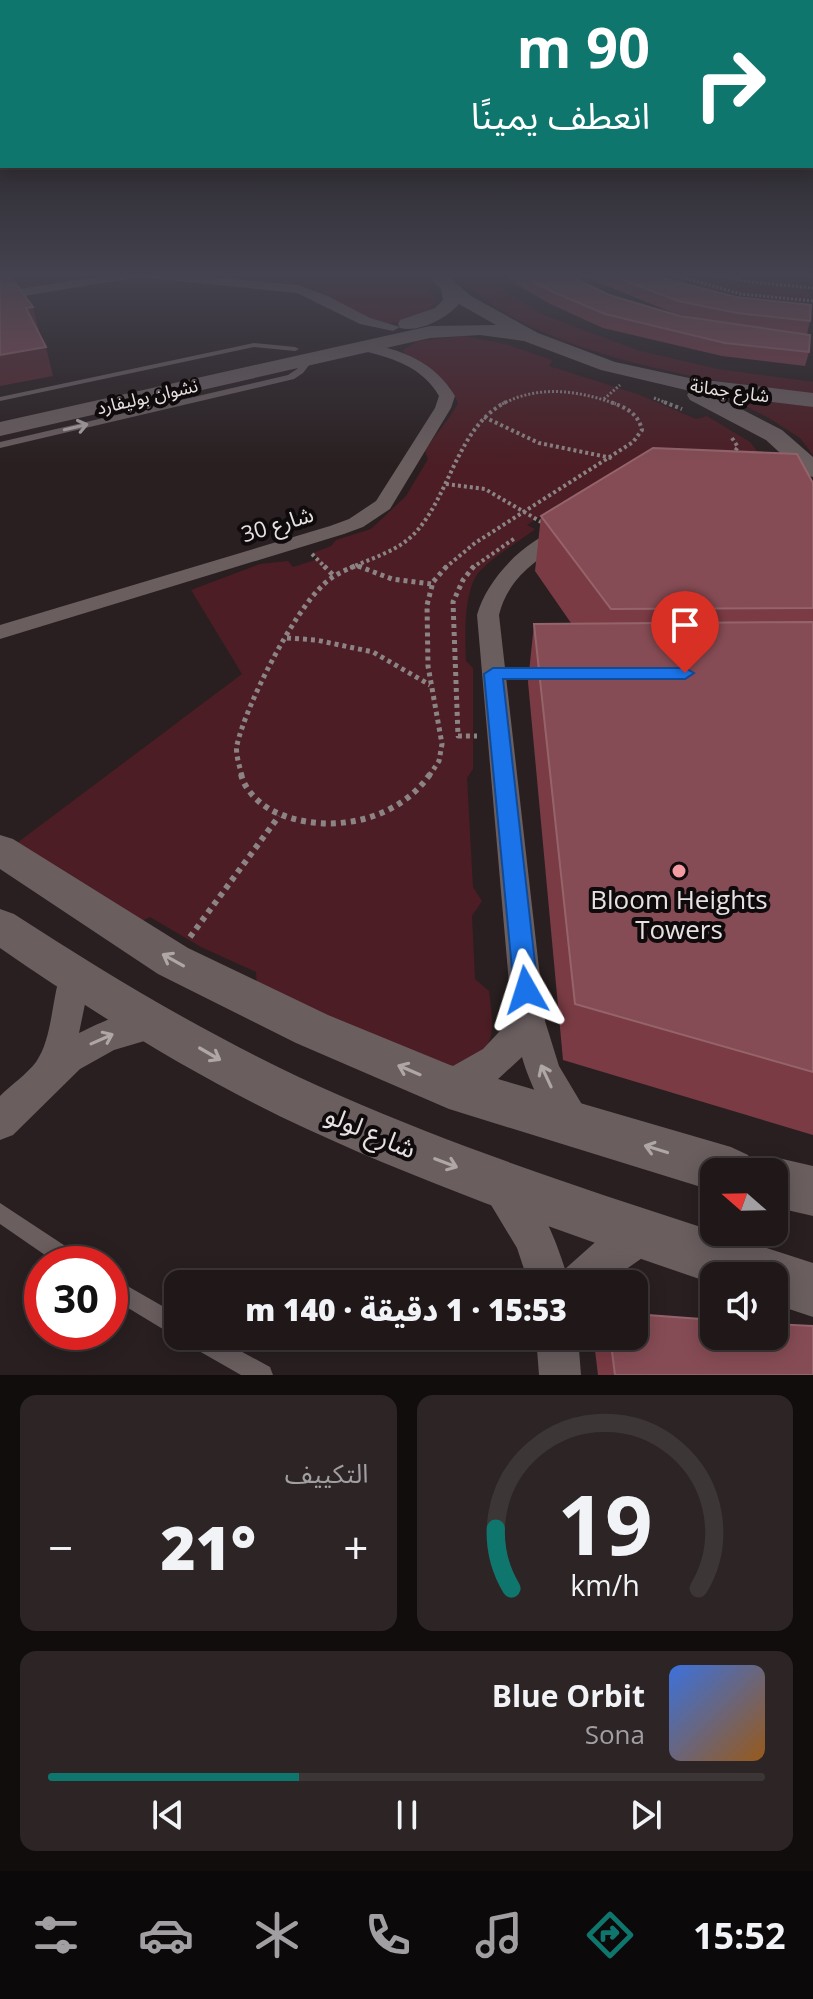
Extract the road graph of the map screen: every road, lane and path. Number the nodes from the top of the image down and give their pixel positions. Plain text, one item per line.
1 (346, 338) edge
2 (384, 338) edge
3 (404, 338) edge
4 (410, 338) edge
5 (534, 338) edge
6 (401, 340) junction
7 (302, 354) junction
8 (662, 380) junction
9 (0, 399) edge
10 (813, 400) edge
11 (0, 416) edge
12 (484, 417) junction
13 (0, 429) edge
14 (774, 435) junction
15 (0, 445) edge
16 (613, 458) junction
17 (766, 458) edge
18 (806, 467) edge
19 (446, 484) junction
20 (523, 513) junction
21 (587, 518) edge
22 (564, 534) junction
23 (300, 541) junction
24 (357, 566) junction
25 (334, 576) junction
26 (431, 584) junction
27 (0, 632) edge
28 (287, 638) junction
29 (557, 673) edge
30 (493, 674) junction
31 (430, 685) junction
32 (279, 816) junction
33 (0, 850) edge
34 (0, 926) edge
35 (173, 961) junction
36 (75, 975) junction
37 (529, 1021) junction
38 (156, 1023) junction
39 (52, 1067) junction
40 (449, 1087) junction
41 (0, 1122) edge
42 (576, 1125) junction
43 (700, 1163) edge
44 (494, 1182) junction
45 (788, 1185) edge
46 (813, 1191) edge
47 (0, 1213) edge
48 (644, 1234) junction
49 (49, 1246) edge
50 (727, 1262) edge
51 (545, 1270) edge
52 (590, 1270) edge
53 (788, 1282) edge
54 (813, 1290) edge
55 (128, 1297) edge
56 (164, 1319) edge
57 (217, 1350) edge
58 (558, 1350) edge
59 (262, 1375) edge
60 (560, 1375) edge

1 - 7 street, نشوان بوليفارد
2 - 6 street, نشوان بوليفارد
3 - 6 street, نشوان بوليفارد
4 - 6 street, نشوان بوليفارد
5 - 8 street, شارع جمانة
6 - 23 street, شارع 30
7 - 9 lane
7 - 11 street, نشوان بوليفارد
7 - 13 street, نشوان بوليفارد
15 -> 7 lane
8 - 10 street, شارع جمانة
8 - 14 street
12 - 16 path
12 - 16 path
12 - 19 path
14 - 17 street
14 - 18 street
16 - 20 path
19 - 20 path
19 - 24 path
20 - 22 path
20 - 26 path
21 - 22 street
22 - 30 street
23 - 25 path
23 - 27 street, شارع 30
24 - 25 path
24 - 26 path
25 - 28 path
26 - 31 path
28 - 31 path
28 - 32 path
29 - 30 lane
30 - 37 street
31 - 32 path
32 - 35 path
33 - 35 street
34 - 36 street, شارع لولو
40 -> 35 street
36 - 38 street, شارع لولو
36 - 39 street
37 - 40 street
42 -> 37 street
39 -> 38 street
38 -> 44 street, شارع لولو
39 - 41 street
40 - 42 street
43 -> 42 street
44 - 48 street, شارع لولو
44 - 51 street
45 - 46 street
47 - 49 lane
48 - 50 street, شارع لولو
48 - 52 street
53 - 54 street, شارع لولو
55 - 56 lane
57 - 59 lane
58 - 60 street

